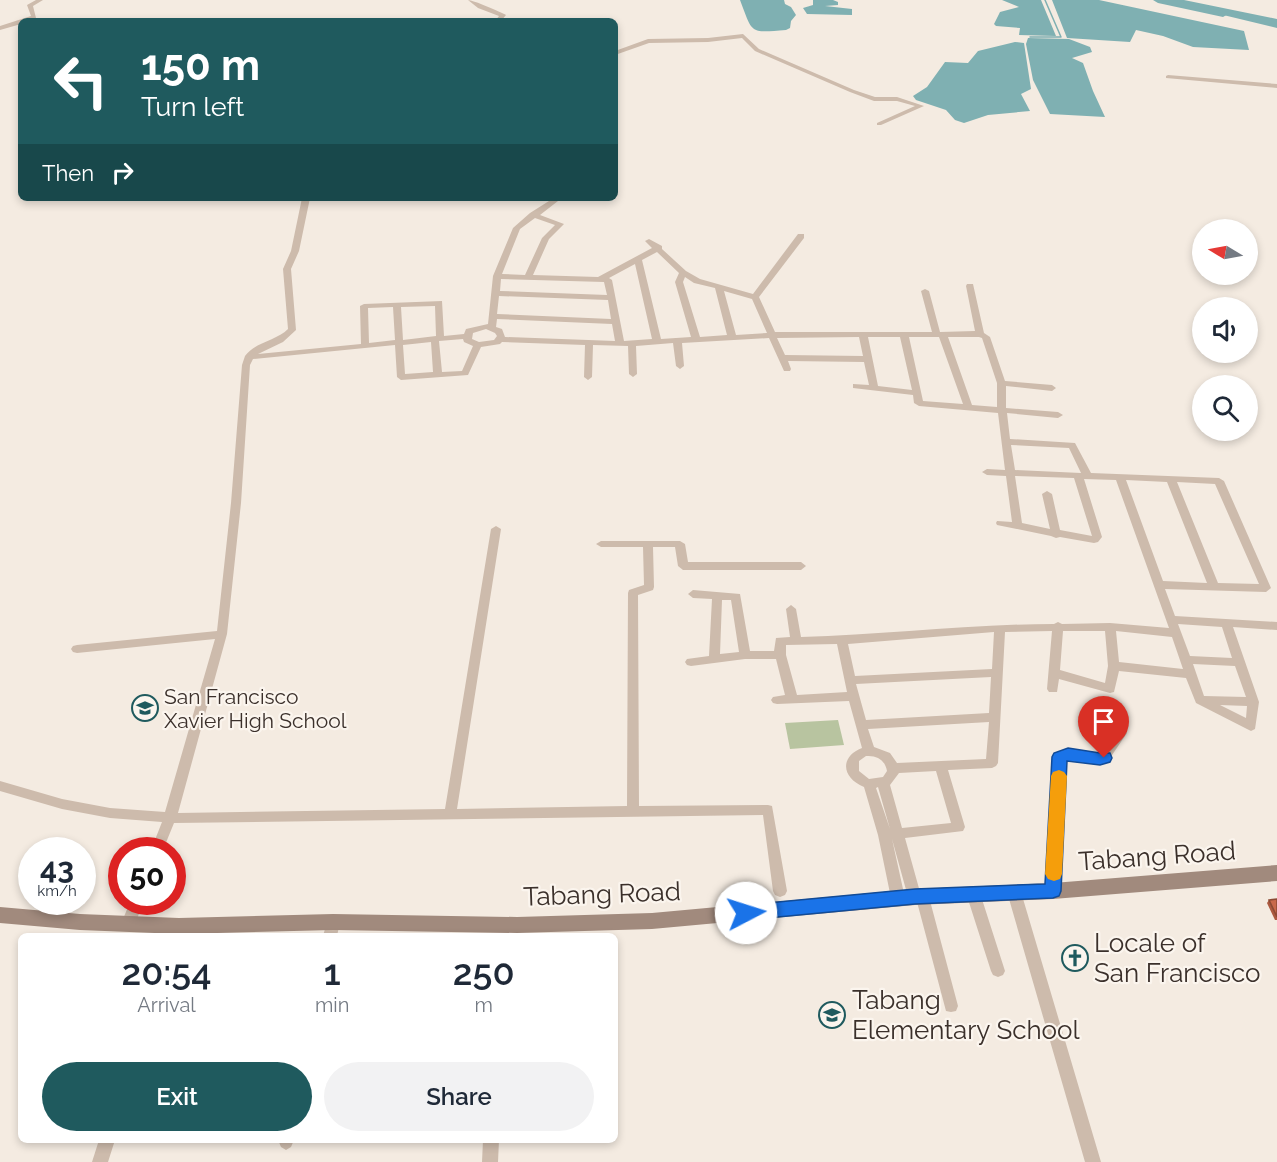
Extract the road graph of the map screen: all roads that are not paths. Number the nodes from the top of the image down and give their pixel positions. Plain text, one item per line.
1 (40, 0) edge
2 (471, 0) edge
3 (31, 18) edge
4 (500, 18) edge
5 (18, 23) edge
6 (0, 28) edge
7 (618, 52) edge
8 (1167, 77) dead end
9 (1277, 86) edge
10 (879, 124) dead end
11 (305, 201) edge
12 (554, 201) edge
13 (533, 215) junction
14 (801, 236) dead end
15 (649, 241) dead end
16 (659, 248) junction
17 (638, 258) junction
18 (683, 273) junction
19 (497, 276) junction
20 (528, 277) junction
21 (599, 280) junction
22 (970, 286) dead end
23 (719, 288) junction
24 (925, 291) dead end
25 (496, 292) junction
26 (755, 297) junction
27 (612, 298) junction
28 (397, 305) junction
29 (493, 316) junction
30 (616, 322) junction
31 (492, 327) junction
32 (980, 334) junction
33 (770, 335) junction
34 (863, 335) junction
35 (904, 335) junction
36 (940, 335) junction
37 (467, 336) junction
38 (732, 337) junction
39 (438, 339) junction
40 (500, 339) junction
41 (696, 339) junction
42 (677, 340) junction
43 (400, 342) junction
44 (657, 342) junction
45 (632, 343) junction
46 (589, 344) junction
47 (620, 344) junction
48 (478, 345) junction
49 (365, 346) junction
50 (249, 357) junction
51 (782, 358) junction
52 (868, 359) junction
53 (680, 366) dead end
54 (787, 369) dead end
55 (633, 374) dead end
56 (438, 375) junction
57 (588, 377) dead end
58 (1001, 383) junction
59 (856, 386) dead end
60 (874, 388) junction
61 (1052, 388) dead end
62 (917, 393) junction
63 (968, 406) junction
64 (1002, 410) junction
65 (1058, 415) dead end
66 (1006, 442) junction
67 (987, 472) dead end
68 (1010, 473) junction
69 (1083, 476) junction
70 (1120, 477) junction
71 (1171, 479) junction
72 (1047, 494) dead end
73 (1001, 523) dead end
74 (1017, 525) junction
75 (496, 529) dead end
76 (1056, 534) junction
77 (601, 544) dead end
78 (648, 544) junction
79 (801, 566) dead end
80 (1159, 585) junction
81 (1214, 587) junction
82 (693, 594) dead end
83 (717, 596) junction
84 (791, 609) dead end
85 (1171, 620) junction
86 (1226, 623) junction
87 (1058, 626) junction
88 (1277, 626) edge
89 (1110, 627) junction
90 (1000, 628) junction
91 (1176, 633) junction
92 (222, 634) junction
93 (796, 640) junction
94 (842, 640) junction
95 (77, 649) dead end
96 (745, 655) junction
97 (780, 655) junction
98 (714, 659) junction
99 (1186, 660) junction
100 (691, 662) dead end
101 (1238, 662) junction
102 (1114, 666) junction
103 (996, 673) junction
104 (1055, 673) junction
105 (1191, 674) junction
106 (850, 680) junction
107 (1053, 689) dead end
108 (853, 696) junction
109 (792, 699) junction
110 (777, 700) dead end
111 (1200, 700) junction
112 (1253, 702) junction
113 (994, 717) junction
114 (862, 726) junction
115 (1121, 733) dead end
116 (869, 751) junction
117 (941, 766) junction
118 (893, 768) junction
119 (883, 783) junction
120 (869, 784) junction
121 (0, 786) edge
122 (633, 811) junction
123 (450, 814) junction
124 (170, 818) junction
125 (899, 834) junction
126 (884, 835) junction
127 (162, 837) edge
128 (1277, 873) edge
129 (780, 891) dead end
130 (1053, 891) junction
131 (1014, 892) junction
132 (973, 893) junction
133 (912, 897) junction
134 (0, 915) edge
135 (132, 915) edge
136 (128, 924) junction
137 (331, 929) edge
138 (515, 930) edge
139 (178, 931) edge
140 (998, 971) dead end
141 (951, 1006) dead end
142 (106, 1143) edge
143 (491, 1143) edge
144 (100, 1162) edge
145 (490, 1162) edge
146 (1092, 1162) edge

1 - 3 street
2 - 4 street
5 - 6 street
7 - 10 street
8 - 9 street
11 - 50 street
12 - 13 street
13 - 19 street
13 - 20 street
14 - 26 street
15 - 16 street
16 - 17 street
16 - 18 street
17 - 21 street
17 - 44 street
18 - 23 street
18 - 41 street
19 - 20 street
19 - 25 street
20 - 21 street
21 - 27 street
22 - 32 street
23 - 26 street
23 - 38 street
24 - 36 street
25 - 27 street
25 - 29 street
26 - 33 street
27 - 30 street
28 - 39 street
28 - 43 street
28 - 49 street
29 - 30 street
29 - 31 street
30 - 47 street
31 - 37 street
31 - 40 street
32 - 36 street
32 - 58 street
33 - 34 street
33 - 38 street
33 - 51 street
34 - 35 street
34 - 52 street
35 - 36 street
35 - 62 street
36 - 63 street
37 - 39 street
37 - 48 street
38 - 41 street
39 - 43 street
39 - 56 street
40 - 46 street
40 - 48 street
41 - 42 street
42 - 44 street
42 - 53 street
43 - 49 street
43 - 56 street
44 - 45 street
45 - 47 street
45 - 55 street
46 - 47 street
46 - 57 street
48 - 56 street
49 - 50 street
50 - 92 street
51 - 52 street
51 - 54 street
52 - 60 street
58 - 61 street
58 - 64 street
59 - 60 street
60 - 62 street
62 - 63 street
63 - 64 street
64 - 65 street
64 - 66 street
66 - 68 street
66 - 69 street
67 - 68 street
68 - 69 street
68 - 74 street
69 - 70 street
69 - 76 street
70 - 71 street
70 - 80 street
71 - 81 street
71 - 81 street
72 - 76 street
73 - 74 street
74 - 76 street
75 - 123 street
77 - 78 street
78 - 79 street
78 - 122 street
80 - 81 street
80 - 85 street
82 - 83 street
83 - 96 street
83 - 98 street
84 - 93 street
85 - 86 street
85 - 91 street
86 - 88 street
86 - 101 street
87 - 89 street
87 - 90 street
87 - 104 street
89 - 91 street
89 - 102 street
90 - 94 street
90 - 103 street
91 - 99 street
92 - 95 street
92 - 124 street
93 - 94 street
93 - 97 street
94 - 106 street
96 - 97 street
96 - 98 street
97 - 109 street
98 - 100 street
99 - 101 street
99 - 105 street
101 - 112 street
102 - 104 street
102 - 105 street
103 - 106 street
103 - 113 street
104 - 107 street
105 - 111 street
106 - 108 street
108 - 109 street
108 - 114 street
109 - 110 street
111 - 112 street
111 - 112 street
113 - 114 street
113 - 117 street
114 - 116 street
115 - 130 street
116 - 118 street
116 - 120 street
117 - 118 street
117 - 125 street
118 - 119 street
119 - 120 street
119 - 125 street
120 - 126 street
121 - 124 street
122 - 123 street
122 - 129 street
123 - 124 street
124 - 127 street
125 - 126 street
125 - 133 street
126 - 133 street
128 - 130 main road, Tabang Road
130 - 131 main road, Tabang Road
131 - 132 main road, Tabang Road
131 - 146 street
132 - 133 main road, Tabang Road
132 - 140 street
133 - 138 main road, Tabang Road
133 - 141 street
134 - 136 main road, Tabang Road
135 - 136 street
136 - 139 main road, Tabang Road
137 - 138 main road, Tabang Road
137 - 139 main road, Tabang Road
142 - 144 street
143 - 145 street

